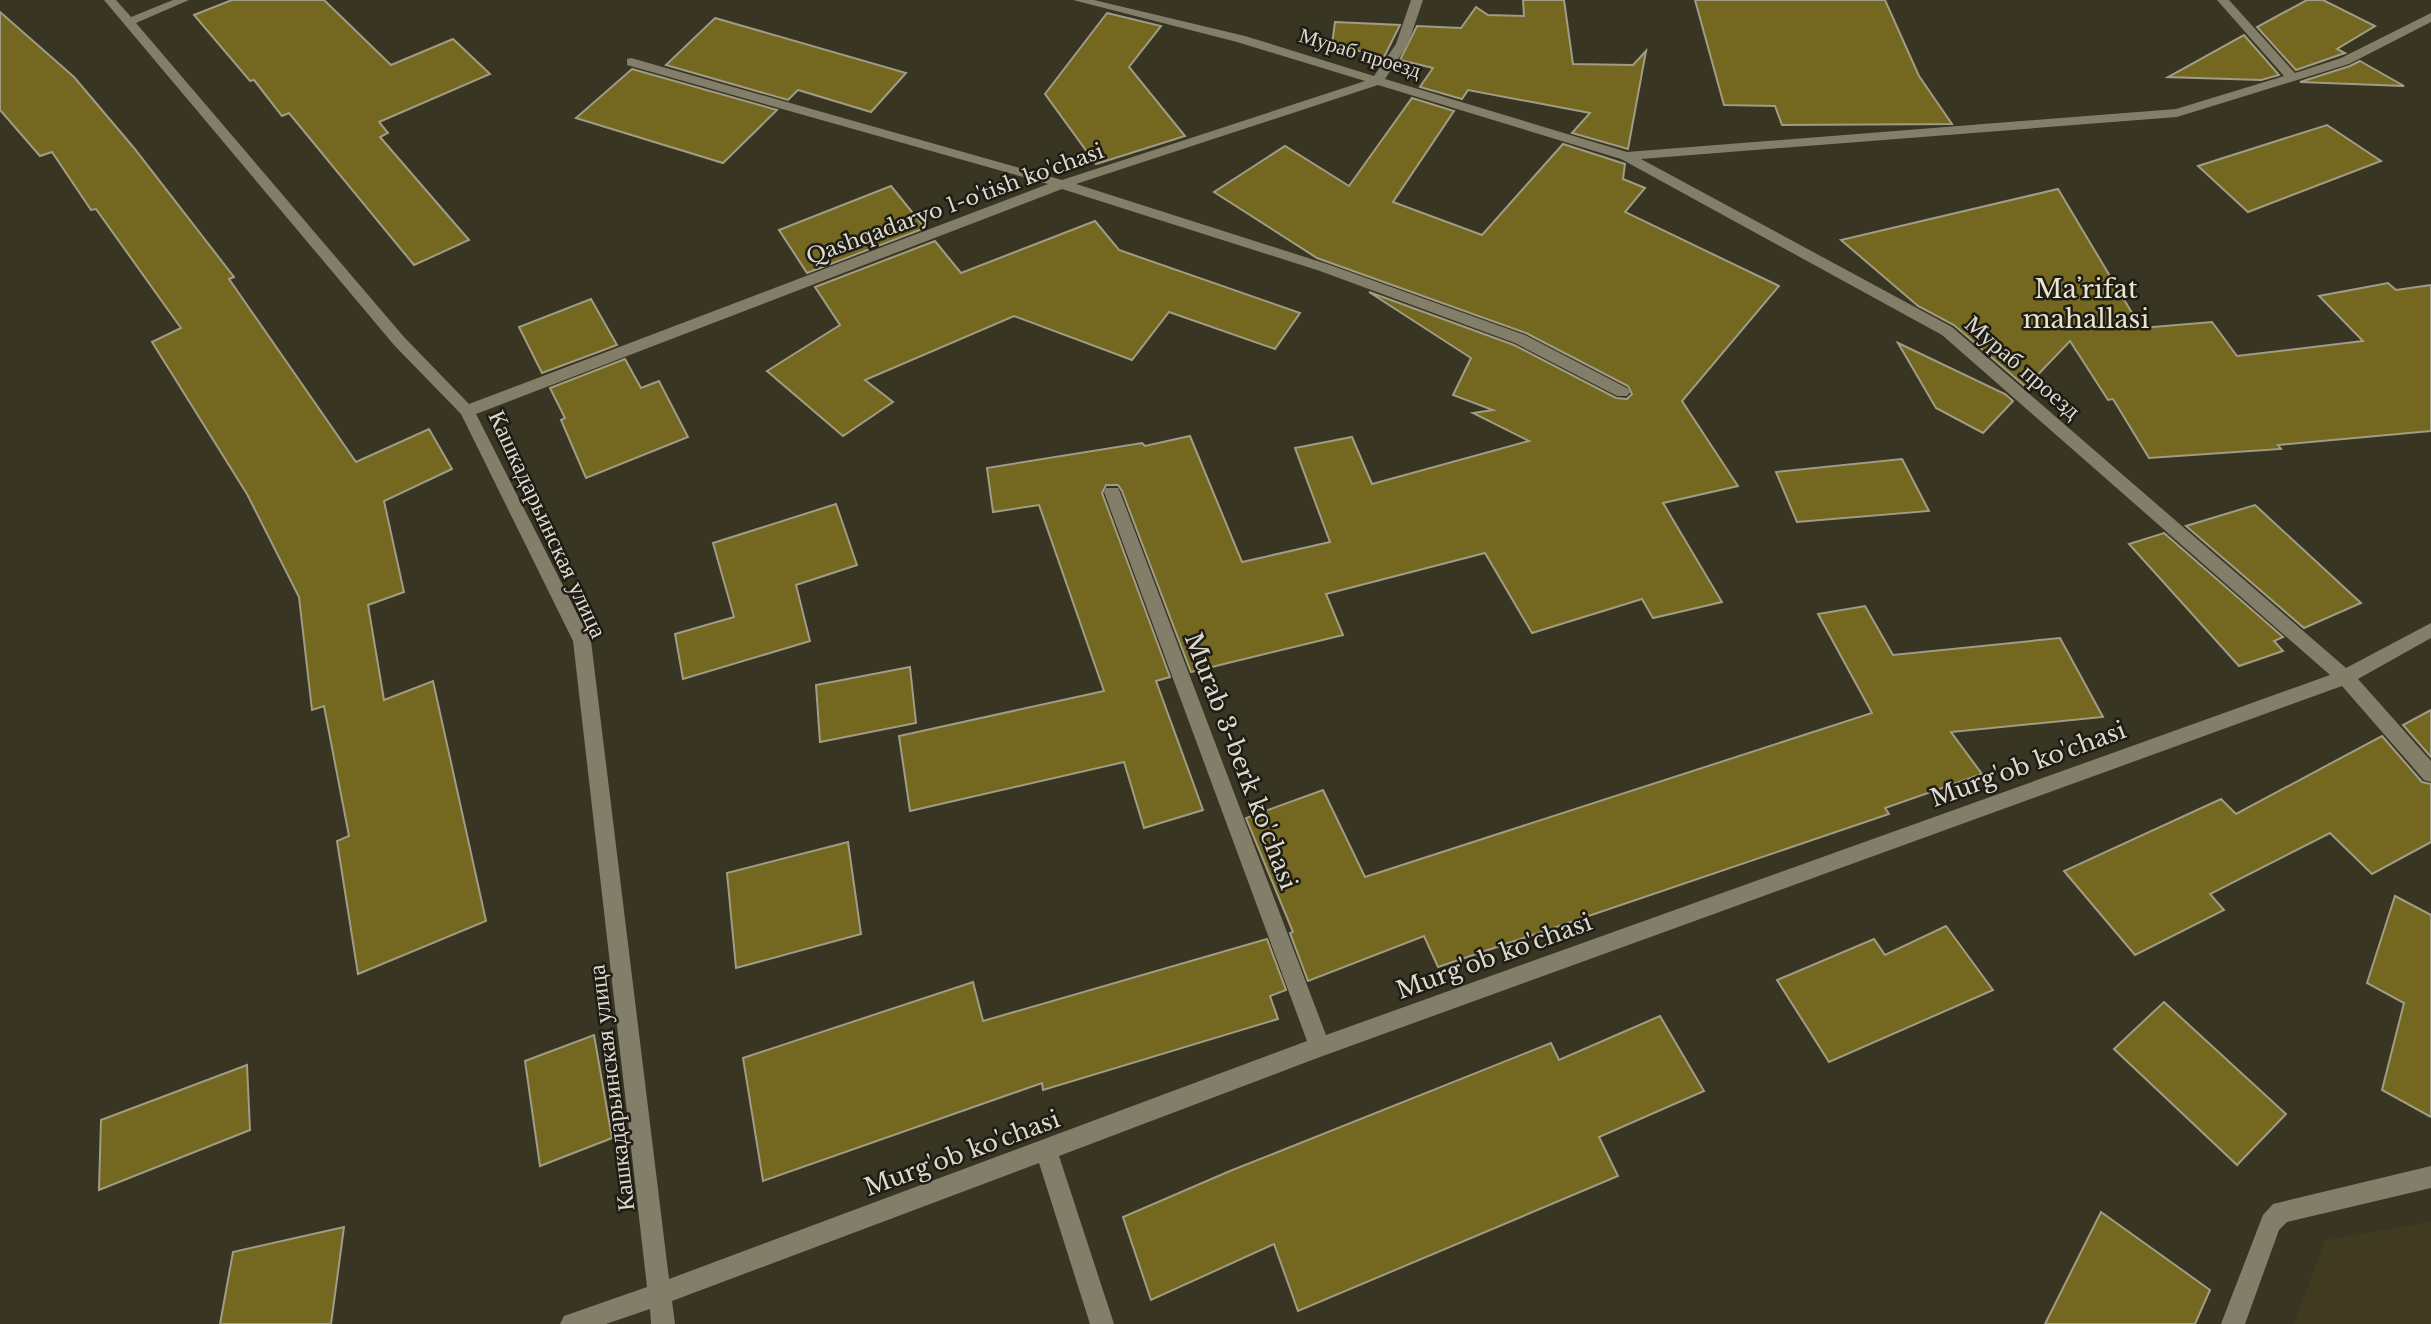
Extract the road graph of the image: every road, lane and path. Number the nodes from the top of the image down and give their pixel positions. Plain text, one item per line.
1 (110, 0) edge
2 (183, 0) edge
3 (1079, 0) edge
4 (1417, 0) edge
5 (2223, 0) edge
6 (2431, 17) edge
7 (131, 21) junction
8 (631, 62) dead end
9 (2292, 77) junction
10 (1377, 81) junction
11 (1626, 156) junction
12 (1062, 184) junction
13 (1622, 392) dead end
14 (467, 411) junction
15 (1112, 492) dead end
16 (2431, 630) edge
17 (2345, 677) junction
18 (2431, 774) edge
19 (1320, 1047) junction
20 (1046, 1150) junction
21 (2431, 1177) edge
22 (660, 1294) junction
23 (572, 1324) edge
24 (663, 1324) edge
25 (1102, 1324) edge
26 (2233, 1324) edge

1 - 7 street, Кашкадарьинская улица
2 - 7 street
3 - 10 street, Мураб проезд
4 - 10 street
5 - 9 street
6 - 9 street, Мураб проезд
7 - 14 street, Кашкадарьинская улица
8 - 12 street
9 - 11 street, Мураб проезд
10 - 11 street, Мураб проезд
10 - 12 street, Qashqadaryo 1-o'tish ko'chasi
11 - 17 street, Мураб проезд
12 - 13 street
12 - 14 street, Qashqadaryo 1-o'tish ko'chasi
14 - 22 street, Кашкадарьинская улица
15 - 19 street, Murab 3-berk ko'chasi
16 - 17 street, Murg'ob ko'chasi
17 - 18 street, Мураб проезд
17 - 19 street, Murg'ob ko'chasi
19 - 20 street, Murg'ob ko'chasi
20 - 22 street, Murg'ob ko'chasi
20 - 25 street
21 - 26 street
22 - 23 street, Murg'ob ko'chasi
22 - 24 street, Кашкадарьинская улица

